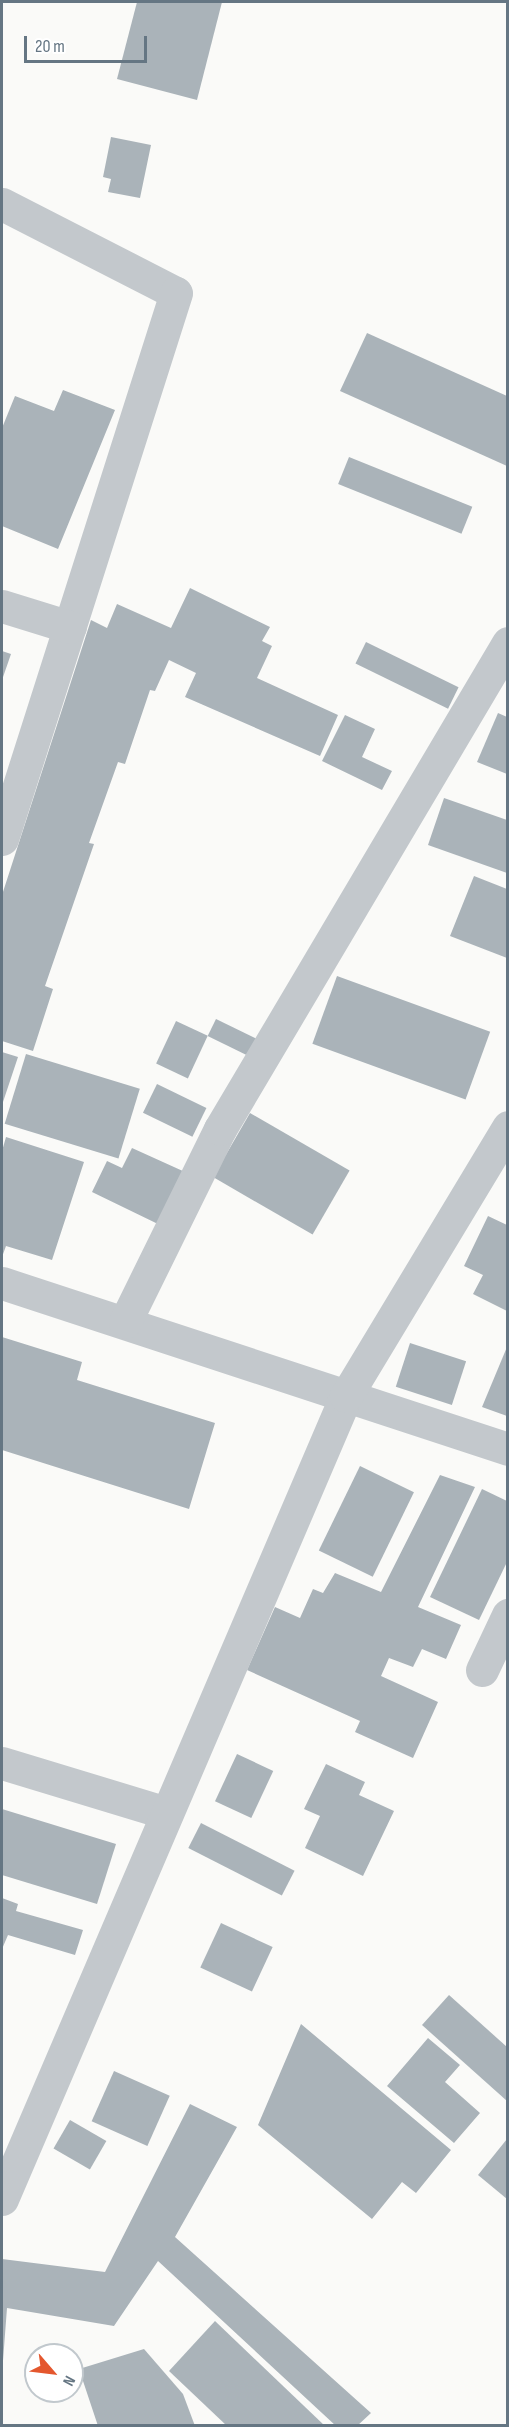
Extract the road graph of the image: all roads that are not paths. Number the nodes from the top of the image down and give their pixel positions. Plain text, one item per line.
1 (2, 204) edge
2 (2, 606) edge
3 (70, 627) junction
4 (507, 643) edge
5 (2, 839) edge
6 (507, 1127) edge
7 (2, 1283) edge
8 (125, 1322) junction
9 (346, 1396) junction
10 (507, 1449) edge
11 (507, 1615) edge
12 (482, 1670) dead end
13 (2, 1762) edge
14 (167, 1813) junction
15 (2, 2199) edge

1 - 3 street
2 - 3 street
3 - 5 street
4 - 8 street
6 - 9 street
7 - 8 street
8 - 9 street
9 - 10 street
9 - 14 street
11 - 12 street
13 - 14 street
14 - 15 street

